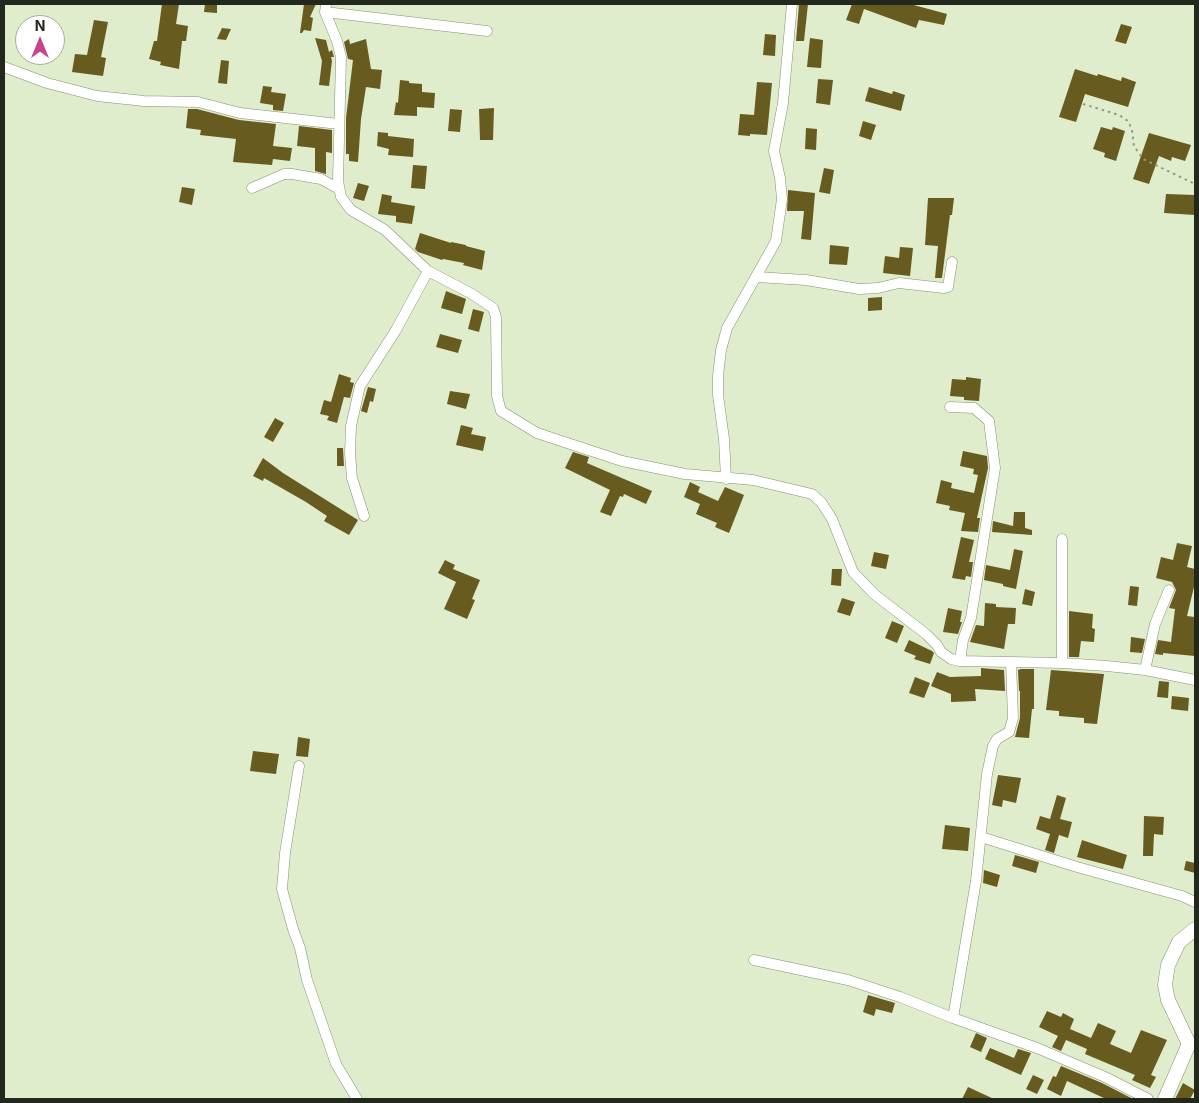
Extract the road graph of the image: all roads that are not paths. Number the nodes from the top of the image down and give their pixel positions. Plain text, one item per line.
1 (792, 4) edge
2 (326, 8) edge
3 (487, 31) dead end
4 (4, 67) edge
5 (339, 124) junction
6 (252, 188) dead end
7 (339, 189) junction
8 (952, 262) dead end
9 (428, 271) junction
10 (756, 277) junction
11 (950, 406) dead end
12 (726, 479) junction
13 (364, 516) dead end
14 (1062, 538) dead end
15 (1169, 590) dead end
16 (960, 661) junction
17 (1011, 662) junction
18 (1062, 663) junction
19 (1145, 670) junction
20 (1195, 680) edge
21 (299, 766) dead end
22 (981, 837) junction
23 (1195, 902) edge
24 (1195, 929) edge
25 (754, 960) dead end
26 (953, 1018) junction
27 (357, 1099) edge
28 (1148, 1099) edge
29 (1165, 1099) edge

1 - 10 street
2 - 3 street
2 - 5 street
4 - 5 street
5 - 7 street
6 - 7 street
7 - 9 street
8 - 10 street
9 - 12 street
9 - 13 street
10 - 12 street
11 - 16 street
12 - 16 street
14 - 18 street
15 - 19 street
16 - 17 street
17 - 18 street
17 - 22 street
18 - 19 street
19 - 20 street
21 - 27 street
22 - 23 street
22 - 26 street
24 - 29 main road
25 - 26 street
26 - 28 street

